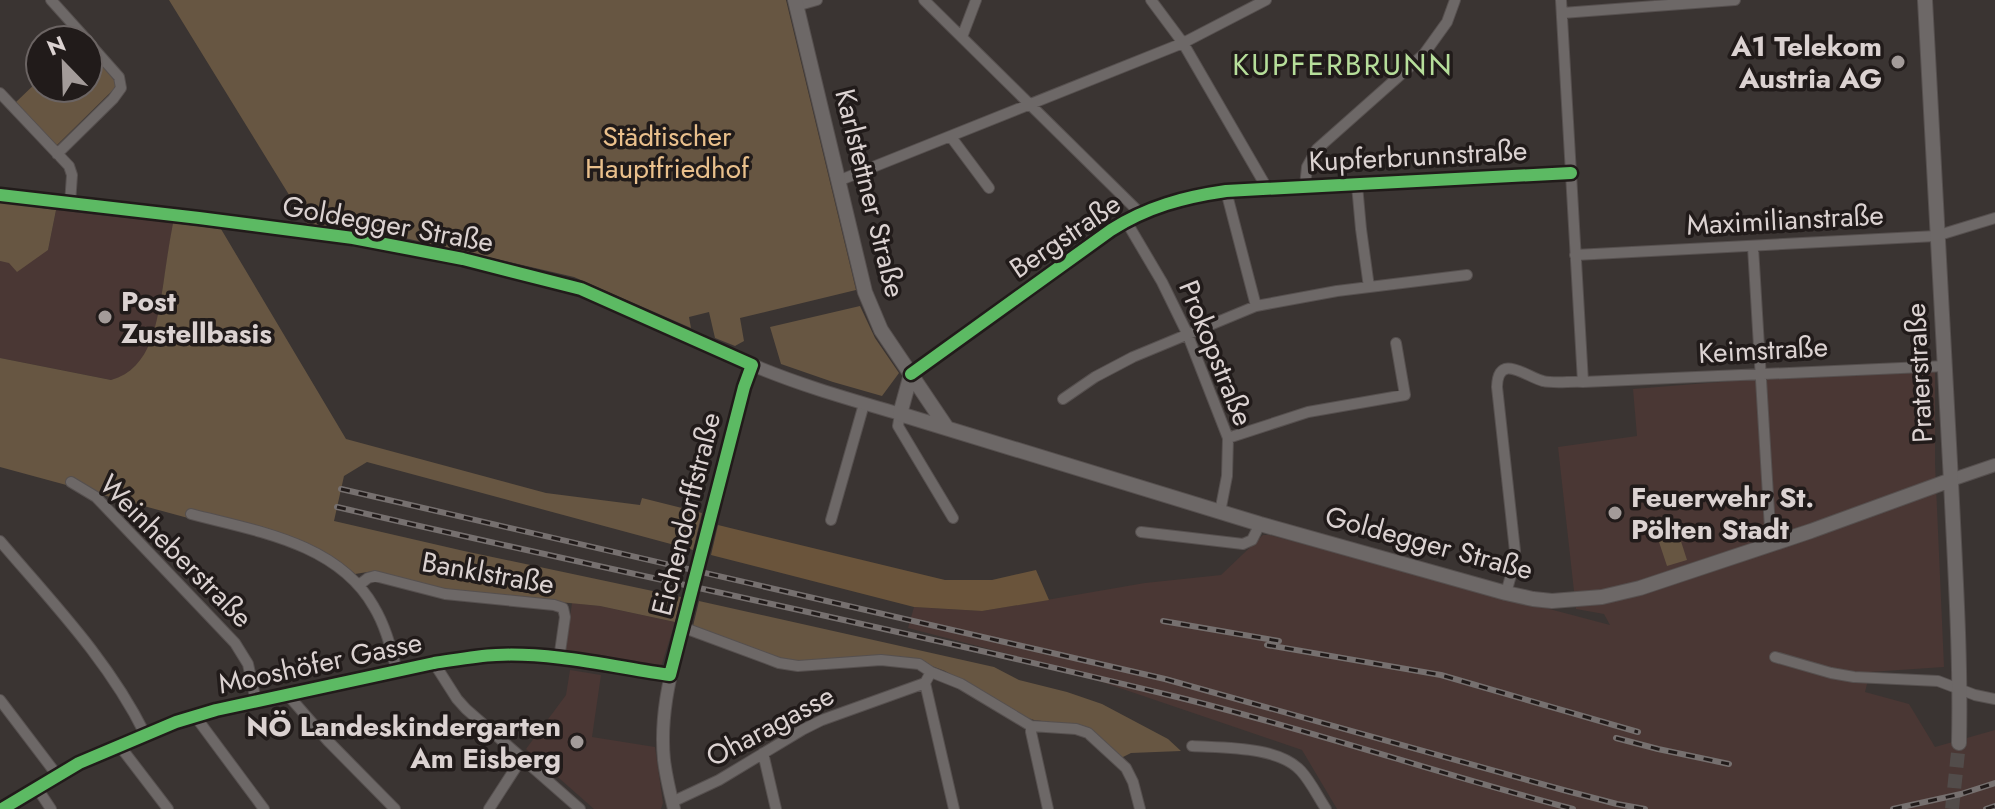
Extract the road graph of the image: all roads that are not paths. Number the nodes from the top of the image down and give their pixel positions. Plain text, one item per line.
1 (51, 0) edge
2 (817, 0) edge
3 (924, 0) edge
4 (976, 0) edge
5 (1151, 0) edge
6 (1266, 0) edge
7 (1455, 0) edge
8 (1561, 0) edge
9 (1735, 0) edge
10 (1925, 0) edge
11 (796, 3) edge
12 (1562, 13) junction
13 (72, 24) edge
14 (962, 37) junction
15 (1183, 43) junction
16 (104, 60) edge
17 (0, 93) edge
18 (1029, 105) junction
19 (951, 137) junction
20 (57, 154) junction
21 (1571, 173) junction
22 (838, 181) junction
23 (1357, 185) junction
24 (1305, 186) junction
25 (989, 188) dead end
26 (1267, 188) junction
27 (1226, 191) junction
28 (0, 195) edge
29 (70, 204) junction
30 (1140, 213) junction
31 (1995, 218) edge
32 (1126, 221) junction
33 (1936, 236) junction
34 (1753, 247) junction
35 (1575, 255) junction
36 (1467, 275) dead end
37 (1369, 287) junction
38 (1256, 306) junction
39 (1187, 333) junction
40 (1396, 343) dead end
41 (752, 365) junction
42 (1946, 366) junction
43 (911, 374) junction
44 (1761, 374) junction
45 (1583, 382) junction
46 (921, 388) junction
47 (1063, 399) dead end
48 (864, 404) junction
49 (907, 416) junction
50 (947, 428) junction
51 (1228, 438) junction
52 (1995, 465) edge
53 (1951, 480) junction
54 (71, 482) dead end
55 (1220, 512) junction
56 (191, 514) dead end
57 (953, 518) dead end
58 (831, 520) dead end
59 (1260, 524) junction
60 (1141, 532) dead end
61 (0, 541) edge
62 (1771, 545) junction
63 (359, 585) junction
64 (1506, 593) junction
65 (683, 623) junction
66 (1775, 657) dead end
67 (559, 659) junction
68 (434, 663) junction
69 (397, 671) junction
70 (931, 672) junction
71 (670, 675) junction
72 (925, 683) junction
73 (1960, 688) junction
74 (287, 694) junction
75 (1995, 699) edge
76 (0, 700) edge
77 (256, 701) junction
78 (195, 716) junction
79 (1031, 726) junction
80 (145, 734) junction
81 (1959, 743) tunnel mouth
82 (119, 745) junction
83 (1192, 746) dead end
84 (763, 753) junction
85 (522, 758) junction
86 (57, 775) junction
87 (37, 788) junction
88 (673, 806) edge
89 (2, 809) edge
90 (51, 809) edge
91 (168, 809) edge
92 (264, 809) edge
93 (395, 809) edge
94 (489, 809) edge
95 (580, 809) edge
96 (776, 809) edge
97 (954, 809) edge
98 (1048, 809) edge
99 (1140, 809) edge
100 (1326, 809) edge

1 - 13 street
2 - 11 street
3 - 14 street
4 - 14 street
5 - 15 street
6 - 15 street
7 - 24 street
8 - 12 street
9 - 12 street
10 - 33 main road, Praterstraße
11 - 22 main road, Karlstettner Straße
12 - 21 street
14 - 18 street
15 - 18 street
15 - 26 street
16 - 20 street
17 - 20 street
18 - 19 street
18 - 30 street
19 - 22 street
19 - 25 street
20 - 29 street
21 - 23 street, Kupferbrunnstraße
21 - 35 street
22 - 43 main road, Karlstettner Straße
23 - 24 street, Kupferbrunnstraße
23 - 37 street
24 - 26 street, Kupferbrunnstraße
26 - 27 street, Bergstraße
27 - 30 street, Bergstraße
27 - 38 street
28 - 29 street, Goldegger Straße
29 - 41 street, Goldegger Straße
30 - 32 street, Bergstraße
31 - 33 street, Maximilianstraße
32 - 39 street, Prokopstraße
32 - 43 street, Bergstraße
33 - 34 street, Maximilianstraße
33 - 42 main road, Praterstraße
34 - 35 street, Maximilianstraße
34 - 44 street
35 - 45 street
36 - 37 street
37 - 38 street
38 - 39 street
39 - 47 street
39 - 51 street, Prokopstraße
40 - 51 street
41 - 48 street, Goldegger Straße
41 - 65 street, Eichendorffstraße, bridge
42 - 44 street, Keimstraße
42 - 53 main road, Praterstraße
43 - 46 main road, Karlstettner Straße
43 - 49 main road
44 - 45 street, Keimstraße
44 - 62 street
45 - 64 street, Keimstraße
46 - 49 main road
46 - 50 main road, Karlstettner Straße
48 - 49 street, Goldegger Straße
48 - 58 street
49 - 50 main road, Goldegger Straße
49 - 57 street
50 - 55 main road, Goldegger Straße
51 - 55 street, Prokopstraße
52 - 53 street
53 - 62 main road, Goldegger Straße
53 - 73 main road, Praterstraße
54 - 77 street, Weinheberstraße
55 - 59 main road, Goldegger Straße
56 - 63 street
59 - 60 street
59 - 64 main road, Goldegger Straße
61 - 80 street
62 - 64 main road, Goldegger Straße
63 - 67 street, Banklstraße
63 - 69 street
65 - 70 street
65 - 71 street, Eichendorffstraße
66 - 73 street
67 - 68 street, Mooshöfer Gasse
67 - 71 street, Mooshöfer Gasse
68 - 69 street, Mooshöfer Gasse
68 - 85 street
69 - 74 street, Mooshöfer Gasse
70 - 72 street
70 - 79 street
71 - 88 street, Eichendorffstraße
72 - 84 street, Oharagasse
72 - 97 street
73 - 75 street
73 - 81 main road, Praterstraße
74 - 77 street, Mooshöfer Gasse
74 - 93 street
76 - 86 street
77 - 78 street, Mooshöfer Gasse
78 - 80 street, Mooshöfer Gasse
78 - 92 street
79 - 98 street
79 - 99 street
80 - 82 street, Mooshöfer Gasse
82 - 86 street, Mooshöfer Gasse
82 - 91 street
83 - 100 street
84 - 88 street, Oharagasse
84 - 96 street
85 - 94 street
85 - 95 street
86 - 87 street, Mooshöfer Gasse
87 - 89 street, Mooshöfer Gasse
87 - 90 street

